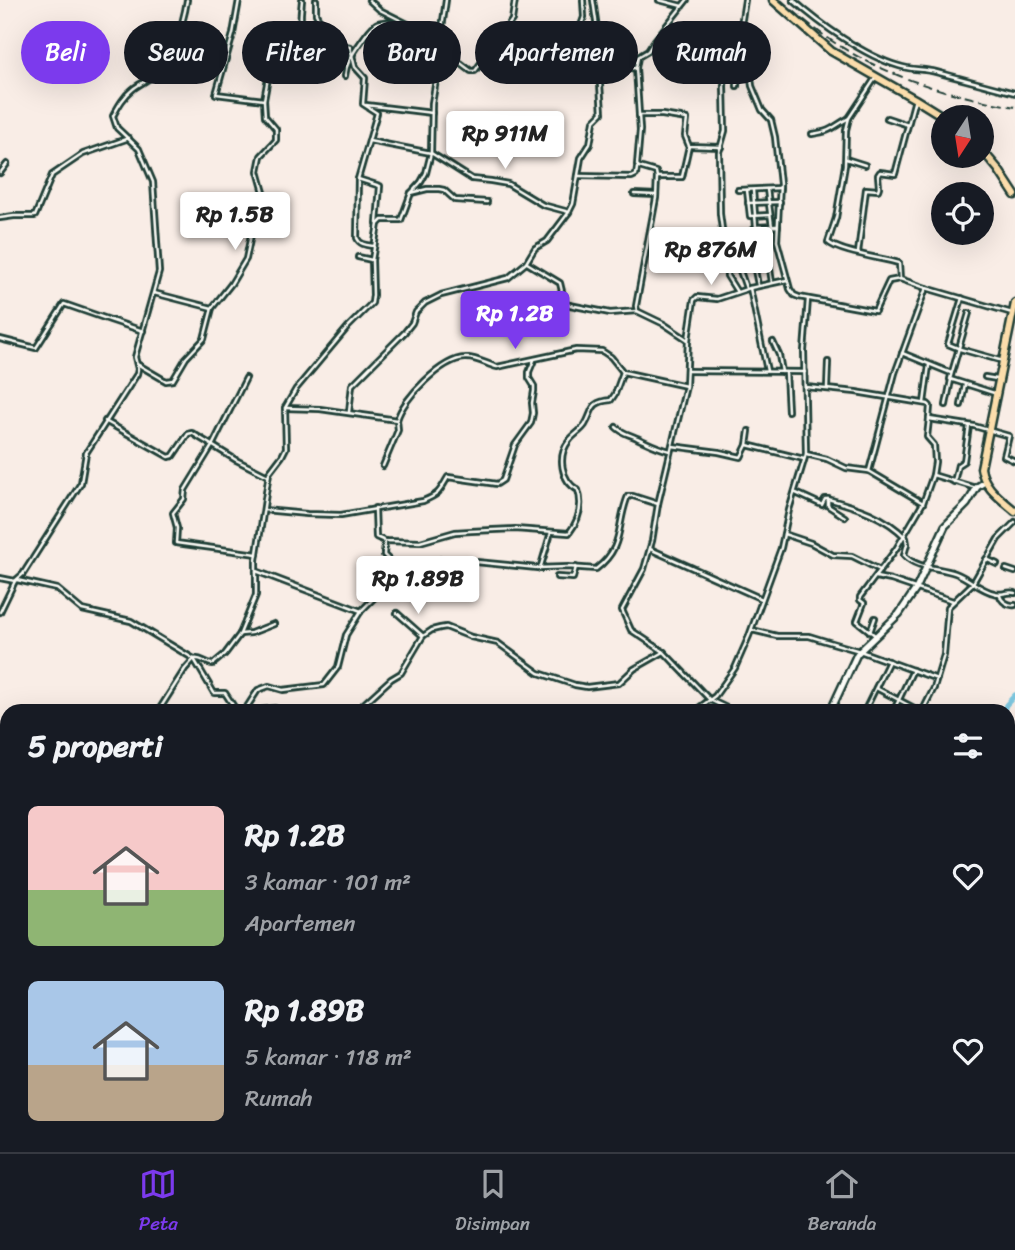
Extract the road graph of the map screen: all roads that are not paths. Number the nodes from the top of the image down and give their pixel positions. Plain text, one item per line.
1 (187, 0) edge
2 (239, 0) edge
3 (302, 0) edge
4 (316, 0) edge
5 (369, 0) edge
6 (446, 0) edge
7 (515, 0) edge
8 (583, 0) edge
9 (593, 0) edge
10 (659, 0) edge
11 (687, 0) edge
12 (745, 0) edge
13 (773, 0) edge
14 (793, 0) edge
15 (664, 1) edge
16 (681, 6) junction
17 (300, 21) edge
18 (320, 21) edge
19 (403, 21) edge
20 (443, 21) edge
21 (583, 21) edge
22 (596, 21) edge
23 (742, 21) edge
24 (363, 39) edge
25 (349, 47) edge
26 (352, 55) junction
27 (638, 56) edge
28 (349, 60) edge
29 (461, 63) edge
30 (876, 77) junction
31 (267, 84) edge
32 (437, 84) edge
33 (600, 84) edge
34 (637, 84) edge
35 (724, 84) edge
36 (752, 84) edge
37 (1015, 93) edge
38 (915, 99) junction
39 (264, 100) junction
40 (363, 104) junction
41 (931, 109) edge
42 (432, 113) junction
43 (639, 115) junction
44 (849, 118) junction
45 (887, 118) dead end
46 (908, 125) junction
47 (812, 134) dead end
48 (129, 138) junction
49 (369, 141) junction
50 (689, 146) junction
51 (721, 147) junction
52 (431, 153) junction
53 (846, 159) junction
54 (7, 164) dead end
55 (994, 164) edge
56 (865, 165) dead end
57 (638, 166) junction
58 (0, 173) edge
59 (578, 176) junction
60 (657, 177) junction
61 (358, 179) junction
62 (780, 188) junction
63 (767, 189) junction
64 (738, 190) dead end
65 (747, 190) junction
66 (753, 190) junction
67 (411, 193) junction
68 (634, 194) dead end
69 (656, 195) junction
70 (1015, 195) edge
71 (486, 202) dead end
72 (780, 202) junction
73 (748, 203) junction
74 (754, 203) junction
75 (769, 203) junction
76 (569, 212) junction
77 (770, 215) junction
78 (755, 216) junction
79 (0, 218) edge
80 (377, 226) junction
81 (778, 226) junction
82 (758, 227) junction
83 (764, 227) junction
84 (772, 227) junction
85 (753, 241) junction
86 (715, 244) dead end
87 (724, 244) junction
88 (374, 246) junction
89 (858, 253) junction
90 (767, 256) junction
91 (358, 257) dead end
92 (762, 257) junction
93 (754, 259) junction
94 (372, 260) junction
95 (526, 263) junction
96 (754, 265) junction
97 (739, 268) junction
98 (730, 270) junction
99 (900, 279) junction
100 (787, 280) junction
101 (772, 283) junction
102 (758, 286) junction
103 (926, 288) junction
104 (748, 289) junction
105 (153, 292) junction
106 (737, 292) junction
107 (962, 298) junction
108 (808, 299) junction
109 (1015, 303) edge
110 (212, 308) junction
111 (637, 312) junction
112 (969, 313) dead end
113 (1014, 314) edge
114 (143, 331) junction
115 (0, 339) edge
116 (688, 340) junction
117 (773, 342) dead end
118 (960, 349) junction
119 (902, 353) junction
120 (534, 360) junction
121 (828, 362) dead end
122 (1004, 362) junction
123 (136, 363) junction
124 (929, 365) junction
125 (687, 371) junction
126 (623, 372) junction
127 (767, 372) junction
128 (784, 372) junction
129 (805, 372) junction
130 (951, 373) junction
131 (985, 377) dead end
132 (246, 378) dead end
133 (1000, 379) junction
134 (951, 380) junction
135 (965, 384) junction
136 (686, 386) junction
137 (806, 387) junction
138 (827, 388) junction
139 (997, 394) junction
140 (888, 397) junction
141 (924, 403) junction
142 (946, 405) dead end
143 (961, 405) dead end
144 (285, 408) junction
145 (788, 411) dead end
146 (349, 412) junction
147 (929, 419) junction
148 (397, 420) junction
149 (105, 421) junction
150 (969, 426) junction
151 (616, 427) dead end
152 (989, 430) junction
153 (749, 431) dead end
154 (1009, 436) junction
155 (1015, 437) edge
156 (747, 445) junction
157 (212, 446) junction
158 (671, 446) junction
159 (670, 451) junction
160 (806, 454) junction
161 (804, 459) junction
162 (1015, 461) edge
163 (383, 466) dead end
164 (869, 471) junction
165 (933, 475) junction
166 (269, 476) junction
167 (954, 482) junction
168 (985, 482) junction
169 (976, 488) junction
170 (794, 492) junction
171 (828, 499) junction
172 (923, 503) junction
173 (658, 504) junction
174 (374, 508) junction
175 (264, 510) junction
176 (1015, 510) edge
177 (845, 517) dead end
178 (1015, 522) edge
179 (551, 532) junction
180 (784, 534) junction
181 (904, 536) junction
182 (385, 541) junction
183 (649, 549) junction
184 (257, 554) junction
185 (986, 559) junction
186 (997, 564) dead end
187 (926, 567) junction
188 (576, 568) junction
189 (540, 569) junction
190 (1006, 569) dead end
191 (880, 570) junction
192 (256, 571) junction
193 (401, 571) junction
194 (1015, 572) edge
195 (556, 577) dead end
196 (876, 577) junction
197 (0, 578) edge
198 (16, 581) junction
199 (973, 583) junction
200 (916, 589) junction
201 (1015, 593) edge
202 (1000, 595) junction
203 (762, 599) junction
204 (953, 601) junction
205 (1015, 605) edge
206 (361, 611) junction
207 (0, 612) edge
208 (397, 613) dead end
209 (875, 618) dead end
210 (274, 624) dead end
211 (751, 630) junction
212 (870, 632) junction
213 (240, 634) junction
214 (424, 636) junction
215 (876, 636) junction
216 (860, 651) junction
217 (664, 652) junction
218 (194, 659) junction
219 (889, 661) junction
220 (913, 670) junction
221 (937, 679) junction
222 (876, 688) junction
223 (710, 701) junction
224 (899, 701) junction
225 (163, 704) edge
226 (232, 704) edge
227 (249, 704) edge
228 (364, 704) edge
229 (705, 704) edge
230 (717, 704) edge
231 (836, 704) edge
232 (868, 704) edge
233 (897, 704) edge
234 (906, 704) edge
235 (926, 704) edge

1 - 48 street
2 - 39 street
3 - 17 street
4 - 18 street
5 - 19 street
6 - 20 street
7 - 29 street
8 - 21 street
9 - 22 street
10 - 15 street
11 - 16 street
12 - 23 street
13 - 30 main road
14 - 37 street
15 - 16 street
16 - 27 street
24 - 26 street
25 - 26 street
26 - 28 street
26 - 40 street
30 - 38 main road
30 - 44 street
31 - 39 street
32 - 42 street
33 - 59 street
34 - 43 street
35 - 51 street
36 - 62 street
38 - 41 main road
38 - 46 street
39 - 110 street
40 - 42 street
40 - 49 street
42 - 52 street
43 - 50 street
43 - 57 street
44 - 47 street
44 - 53 street
45 - 46 street
46 - 89 street
48 - 79 street
48 - 105 street
49 - 52 street
49 - 61 street
50 - 51 street
50 - 60 street
51 - 87 street
52 - 67 street
52 - 76 street
53 - 56 street
53 - 89 street
54 - 58 street
55 - 70 main road
57 - 59 street
57 - 60 street
59 - 76 street
60 - 69 street
61 - 80 street
61 - 88 street
62 - 63 street
62 - 72 street
63 - 66 street
63 - 75 street
64 - 65 street
65 - 66 street
65 - 73 street
66 - 74 street
67 - 71 street
67 - 80 street
68 - 69 street
69 - 111 street
72 - 75 street
72 - 81 street
73 - 74 street
73 - 78 street
74 - 75 street
74 - 78 street
75 - 77 street
76 - 95 street
77 - 78 street
77 - 84 street
78 - 82 street
80 - 88 street
81 - 84 street
81 - 100 street
82 - 83 street
82 - 85 street
82 - 92 street
83 - 84 street
83 - 90 street
85 - 87 street
85 - 93 street
86 - 87 street
87 - 98 street
88 - 94 street
89 - 99 street
90 - 92 street
90 - 101 street
91 - 94 street
92 - 93 street
93 - 96 street
94 - 144 street
95 - 111 street
95 - 146 street
96 - 97 street
96 - 102 street
97 - 98 street
97 - 104 street
98 - 106 street
99 - 103 street
99 - 108 street
100 - 101 street
100 - 108 street
101 - 102 street
102 - 104 street
103 - 107 street
103 - 119 street
104 - 106 street
104 - 127 street
105 - 110 street
105 - 114 street
106 - 116 street
107 - 113 street
107 - 118 street
108 - 129 street
109 - 113 main road
110 - 123 street
111 - 116 street
112 - 118 street
113 - 122 main road
114 - 115 street
114 - 123 street
116 - 125 street
117 - 128 street
118 - 122 street
118 - 130 street
119 - 124 street
119 - 140 street
120 - 126 street
120 - 148 street
120 - 174 street
121 - 138 street
122 - 133 main road
123 - 149 street
124 - 130 street
124 - 141 street
125 - 127 street
125 - 136 street
126 - 136 street
126 - 179 street
127 - 128 street
128 - 129 street
128 - 145 street
129 - 137 street
130 - 134 street
131 - 133 street
132 - 157 street
133 - 139 main road
134 - 135 street
134 - 142 street
135 - 139 street
135 - 143 street
136 - 158 street
137 - 138 street
137 - 160 street
138 - 140 street
139 - 152 main road
140 - 141 street
140 - 164 street
141 - 147 street
144 - 146 street
144 - 166 street
146 - 148 street
147 - 150 street
147 - 165 street
148 - 163 street
149 - 157 street
149 - 198 street
150 - 152 street
150 - 167 street
151 - 159 street
152 - 154 street
152 - 168 main road
153 - 156 street
154 - 155 street
154 - 162 street
156 - 158 street
156 - 161 street
157 - 166 street
157 - 184 street
158 - 159 street
159 - 173 street
160 - 161 street
160 - 164 street
161 - 170 street
164 - 172 street
165 - 167 street
165 - 172 street
166 - 175 street
167 - 169 street
168 - 169 street
168 - 176 main road
169 - 187 street
170 - 171 street
170 - 180 street
171 - 177 street
171 - 181 street
172 - 181 street
173 - 183 street
173 - 188 street
174 - 175 street
174 - 182 street
175 - 184 street
178 - 185 street
179 - 182 street
179 - 189 street
180 - 191 street
180 - 203 street
181 - 187 street
181 - 191 street
182 - 193 street
183 - 203 street
183 - 217 street
184 - 192 street
185 - 186 street
185 - 199 street
187 - 199 street
187 - 200 street
188 - 189 street
188 - 195 street
189 - 193 street
190 - 194 street
191 - 196 street
192 - 206 street
192 - 213 street
193 - 206 street
196 - 200 street
196 - 212 street
197 - 198 street
198 - 207 street
198 - 218 street
199 - 202 street
199 - 204 street
200 - 204 street
200 - 215 street
201 - 202 street
202 - 205 street
203 - 211 street
204 - 221 street
206 - 227 street
208 - 214 street
209 - 212 street
210 - 213 street
211 - 216 street
211 - 223 street
212 - 215 street
213 - 218 street
214 - 217 street
214 - 228 street
215 - 216 street
216 - 219 street
216 - 231 street
217 - 223 street
218 - 225 street
218 - 226 street
219 - 220 street
219 - 222 street
220 - 221 street
220 - 224 street
221 - 235 street
222 - 224 street
222 - 232 street
223 - 229 street
223 - 230 street
224 - 233 street
224 - 234 street

